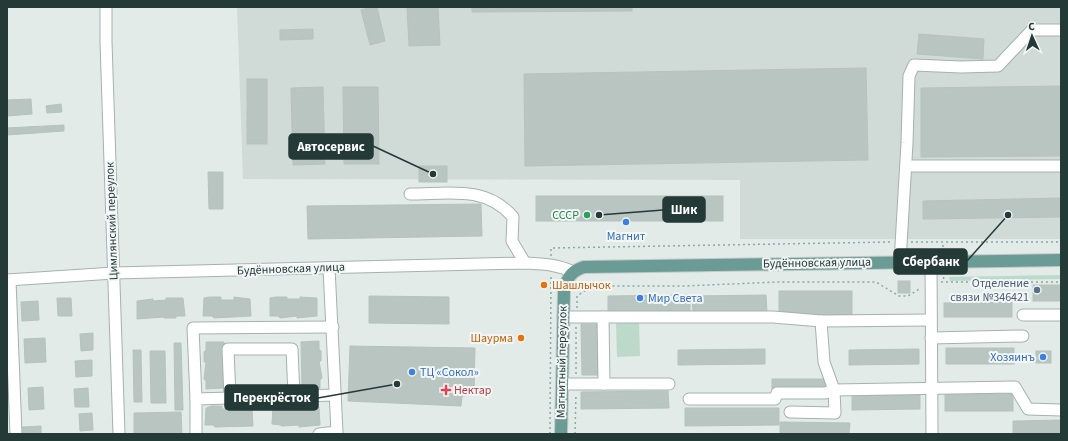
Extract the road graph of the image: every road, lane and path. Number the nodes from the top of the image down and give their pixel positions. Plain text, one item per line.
1 (106, 7) edge
2 (1061, 30) edge
3 (906, 166) junction
4 (1061, 166) edge
5 (410, 194) dead end
6 (1061, 260) edge
7 (931, 261) junction
8 (900, 262) junction
9 (525, 263) junction
10 (329, 268) junction
11 (573, 272) junction
12 (114, 273) junction
13 (8, 280) edge
14 (931, 282) junction
15 (1061, 282) edge
16 (1023, 315) dead end
17 (1061, 315) edge
18 (563, 317) junction
19 (576, 317) junction
20 (603, 317) junction
21 (931, 320) junction
22 (821, 321) junction
23 (333, 327) junction
24 (1023, 336) dead end
25 (931, 338) junction
26 (562, 384) junction
27 (576, 384) junction
28 (604, 384) junction
29 (669, 384) dead end
30 (932, 388) junction
31 (834, 390) junction
32 (335, 395) junction
33 (294, 396) junction
34 (230, 398) junction
35 (196, 399) junction
36 (689, 399) dead end
37 (1061, 410) edge
38 (790, 412) dead end
39 (16, 434) edge
40 (119, 434) edge
41 (196, 434) edge
42 (319, 434) edge
43 (561, 434) edge
44 (575, 434) edge
45 (932, 434) edge

1 - 12 street, Цимлянский переулок
2 - 3 street
3 - 4 street
3 - 8 street
5 - 9 street
6 - 7 main road, Будённовская улица
7 - 8 main road, Будённовская улица
7 - 14 street
8 - 11 main road, Будённовская улица
9 - 10 street, Будённовская улица
9 - 11 street, Будённовская улица
10 - 12 street, Будённовская улица
10 - 23 street
11 - 18 main road, Магнитный переулок
12 - 13 street, Будённовская улица
12 - 40 street, Цимлянский переулок
13 - 39 street
14 - 15 path
14 - 19 path
14 - 21 street
16 - 17 street
18 - 19 street
18 - 26 main road, Магнитный переулок
19 - 20 street
19 - 27 path
20 - 22 street
20 - 28 street
21 - 22 street
21 - 25 street
22 - 31 street
23 - 32 street
23 - 35 street
24 - 25 street
25 - 30 street
26 - 27 street
26 - 43 main road, Магнитный переулок
27 - 28 street
27 - 44 path
28 - 29 street
30 - 31 street
30 - 37 street
30 - 45 street
31 - 36 street
31 - 38 street
32 - 33 street
32 - 42 street
33 - 34 street
33 - 34 street
34 - 35 street
35 - 41 street

